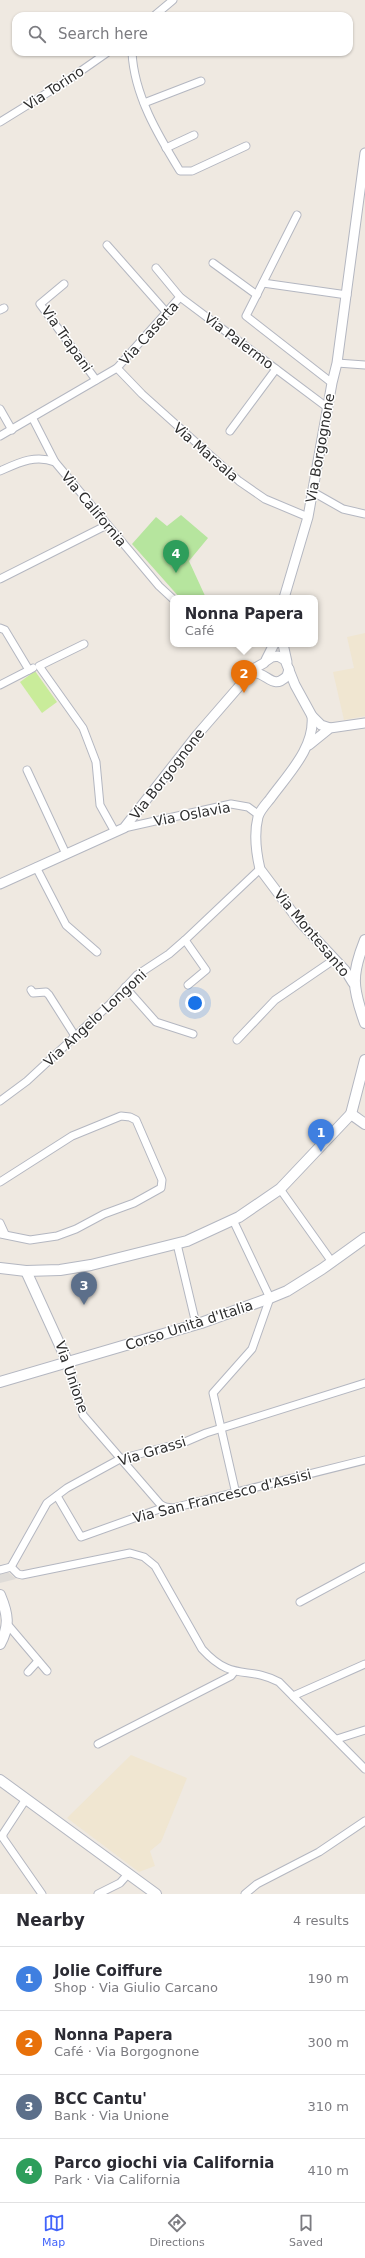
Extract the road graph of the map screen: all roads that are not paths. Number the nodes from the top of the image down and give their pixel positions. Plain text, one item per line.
1 (173, 0) edge
2 (159, 12) edge
3 (102, 56) edge
4 (133, 56) edge
5 (201, 81) dead end
6 (144, 103) junction
7 (0, 122) edge
8 (194, 135) dead end
9 (246, 146) dead end
10 (166, 148) junction
11 (365, 153) edge
12 (297, 215) dead end
13 (107, 245) dead end
14 (213, 263) dead end
15 (156, 268) dead end
16 (263, 283) junction
17 (64, 284) dead end
18 (257, 295) junction
19 (347, 295) junction
20 (180, 297) junction
21 (167, 313) junction
22 (337, 362) junction
23 (365, 365) edge
24 (117, 368) junction
25 (276, 369) junction
26 (96, 380) junction
27 (332, 383) junction
28 (0, 408) edge
29 (328, 408) junction
30 (33, 419) junction
31 (12, 430) junction
32 (230, 431) dead end
33 (0, 436) edge
34 (55, 462) junction
35 (0, 471) edge
36 (313, 492) junction
37 (365, 514) edge
38 (308, 517) junction
39 (108, 525) junction
40 (0, 579) edge
41 (285, 595) edge
42 (170, 596) edge
43 (0, 628) edge
44 (84, 644) dead end
45 (272, 647) edge
46 (284, 647) edge
47 (265, 662) junction
48 (288, 665) junction
49 (39, 666) junction
50 (29, 670) junction
51 (251, 672) junction
52 (265, 676) junction
53 (280, 682) junction
54 (0, 685) edge
55 (300, 694) junction
56 (312, 716) junction
57 (364, 724) edge
58 (330, 728) junction
59 (306, 748) junction
60 (28, 770) dead end
61 (259, 815) junction
62 (120, 830) junction
63 (66, 854) junction
64 (36, 867) junction
65 (260, 869) junction
66 (0, 884) edge
67 (185, 940) junction
68 (365, 940) edge
69 (97, 952) dead end
70 (335, 960) junction
71 (351, 971) junction
72 (188, 984) dead end
73 (125, 987) junction
74 (31, 990) dead end
75 (365, 1023) edge
76 (193, 1034) dead end
77 (76, 1036) junction
78 (237, 1040) dead end
79 (365, 1060) edge
80 (0, 1101) edge
81 (351, 1114) junction
82 (365, 1124) edge
83 (0, 1182) edge
84 (280, 1189) junction
85 (233, 1220) junction
86 (0, 1223) edge
87 (2, 1234) edge
88 (365, 1238) edge
89 (177, 1244) junction
90 (332, 1262) junction
91 (0, 1268) edge
92 (26, 1271) junction
93 (270, 1298) junction
94 (196, 1324) junction
95 (68, 1363) junction
96 (0, 1382) edge
97 (365, 1383) edge
98 (221, 1428) junction
99 (120, 1459) junction
100 (365, 1460) edge
101 (236, 1494) junction
102 (57, 1496) junction
103 (165, 1507) junction
104 (11, 1567) junction
105 (365, 1567) edge
106 (0, 1570) edge
107 (0, 1595) edge
108 (300, 1602) dead end
109 (8, 1625) junction
110 (0, 1644) edge
111 (38, 1660) junction
112 (365, 1664) edge
113 (48, 1671) dead end
114 (28, 1672) dead end
115 (234, 1672) junction
116 (293, 1696) junction
117 (365, 1730) edge
118 (337, 1740) junction
119 (98, 1744) dead end
120 (365, 1770) edge
121 (0, 1780) edge
122 (26, 1799) junction
123 (365, 1821) edge
124 (128, 1874) junction
125 (42, 1894) edge
126 (98, 1894) edge
127 (156, 1894) edge
128 (245, 1894) edge

1 - 2 street
3 - 7 street, Via Torino
4 - 6 street
5 - 6 street
6 - 10 street
8 - 10 street
9 - 10 street
11 - 19 street, Via Borgognone
12 - 16 street
13 - 21 street
14 - 18 street
15 - 20 street, Via Palermo
16 - 18 street
16 - 19 street
17 - 26 street, Via Trapani
18 - 27 street
19 - 22 street, Via Borgognone
20 - 21 street, Via Caserta
20 - 25 street, Via Palermo
21 - 24 street, Via Caserta
22 - 23 street
22 - 27 street, Via Borgognone
24 - 26 street, Via Caserta
24 - 38 street, Via Marsala
25 - 29 street, Via Palermo
25 - 32 street
26 - 30 street
27 - 29 street, Via Borgognone
28 - 31 street
29 - 36 street, Via Borgognone
30 - 31 street
30 - 34 street
31 - 33 street
34 - 35 street, Via California
34 - 39 street, Via California
36 - 37 street
36 - 38 street, Via Borgognone
38 - 41 street, Via Borgognone
39 - 40 street
39 - 42 street, Via California
43 - 50 street
44 - 49 street
45 - 47 street
46 - 48 street
47 - 48 street
47 - 51 street, Via Borgognone
47 - 52 street
48 - 53 street
48 - 55 street
49 - 50 street
49 - 62 street
50 - 54 street
51 - 52 street
51 - 62 street, Via Borgognone
52 - 53 street
53 - 55 street
55 - 56 street
56 - 58 street
56 - 59 street
57 - 58 street
58 - 59 street
59 - 61 street
60 - 63 street
61 - 62 street, Via Oslavia
61 - 65 street
62 - 63 street, Via Borgognone
63 - 64 street, Via Borgognone
64 - 66 street, Via Borgognone
64 - 69 street
65 - 67 street, Via Angelo Longoni
65 - 70 street, Via Montesanto
67 - 72 street
67 - 73 street, Via Angelo Longoni
68 - 71 main road
70 - 71 street, Via Montesanto
70 - 78 street
71 - 75 main road
73 - 76 street
73 - 77 street, Via Angelo Longoni
74 - 77 street
77 - 80 street, Via Angelo Longoni
79 - 81 main road
81 - 82 main road
81 - 84 main road
83 - 87 street
84 - 85 main road
84 - 90 street
85 - 89 main road
85 - 93 street
86 - 87 street
88 - 90 main road, Corso Unità d'Italia
89 - 92 main road
89 - 94 street
90 - 93 main road, Corso Unità d'Italia
91 - 92 main road
92 - 95 main road, Via Unione
93 - 94 main road, Corso Unità d'Italia
93 - 98 street
94 - 95 main road, Corso Unità d'Italia
95 - 96 main road, Corso Unità d'Italia
95 - 99 street, Via Unione
97 - 98 street, Via Grassi
98 - 99 street, Via Grassi
98 - 101 street
99 - 102 street, Via Grassi
99 - 103 street, Via Unione
100 - 101 street, Via San Francesco d'Assisi
101 - 103 street, Via San Francesco d'Assisi
102 - 103 street, Via San Francesco d'Assisi
102 - 104 street, Via Grassi
104 - 106 street
104 - 115 street
105 - 108 street
107 - 109 main road
109 - 110 main road
109 - 111 street
111 - 113 street
111 - 114 street
112 - 116 street
115 - 116 street
115 - 119 street
116 - 118 street
117 - 118 street
118 - 120 street
121 - 122 main road
122 - 124 main road
122 - 125 street
123 - 128 street
124 - 126 street
124 - 127 main road

